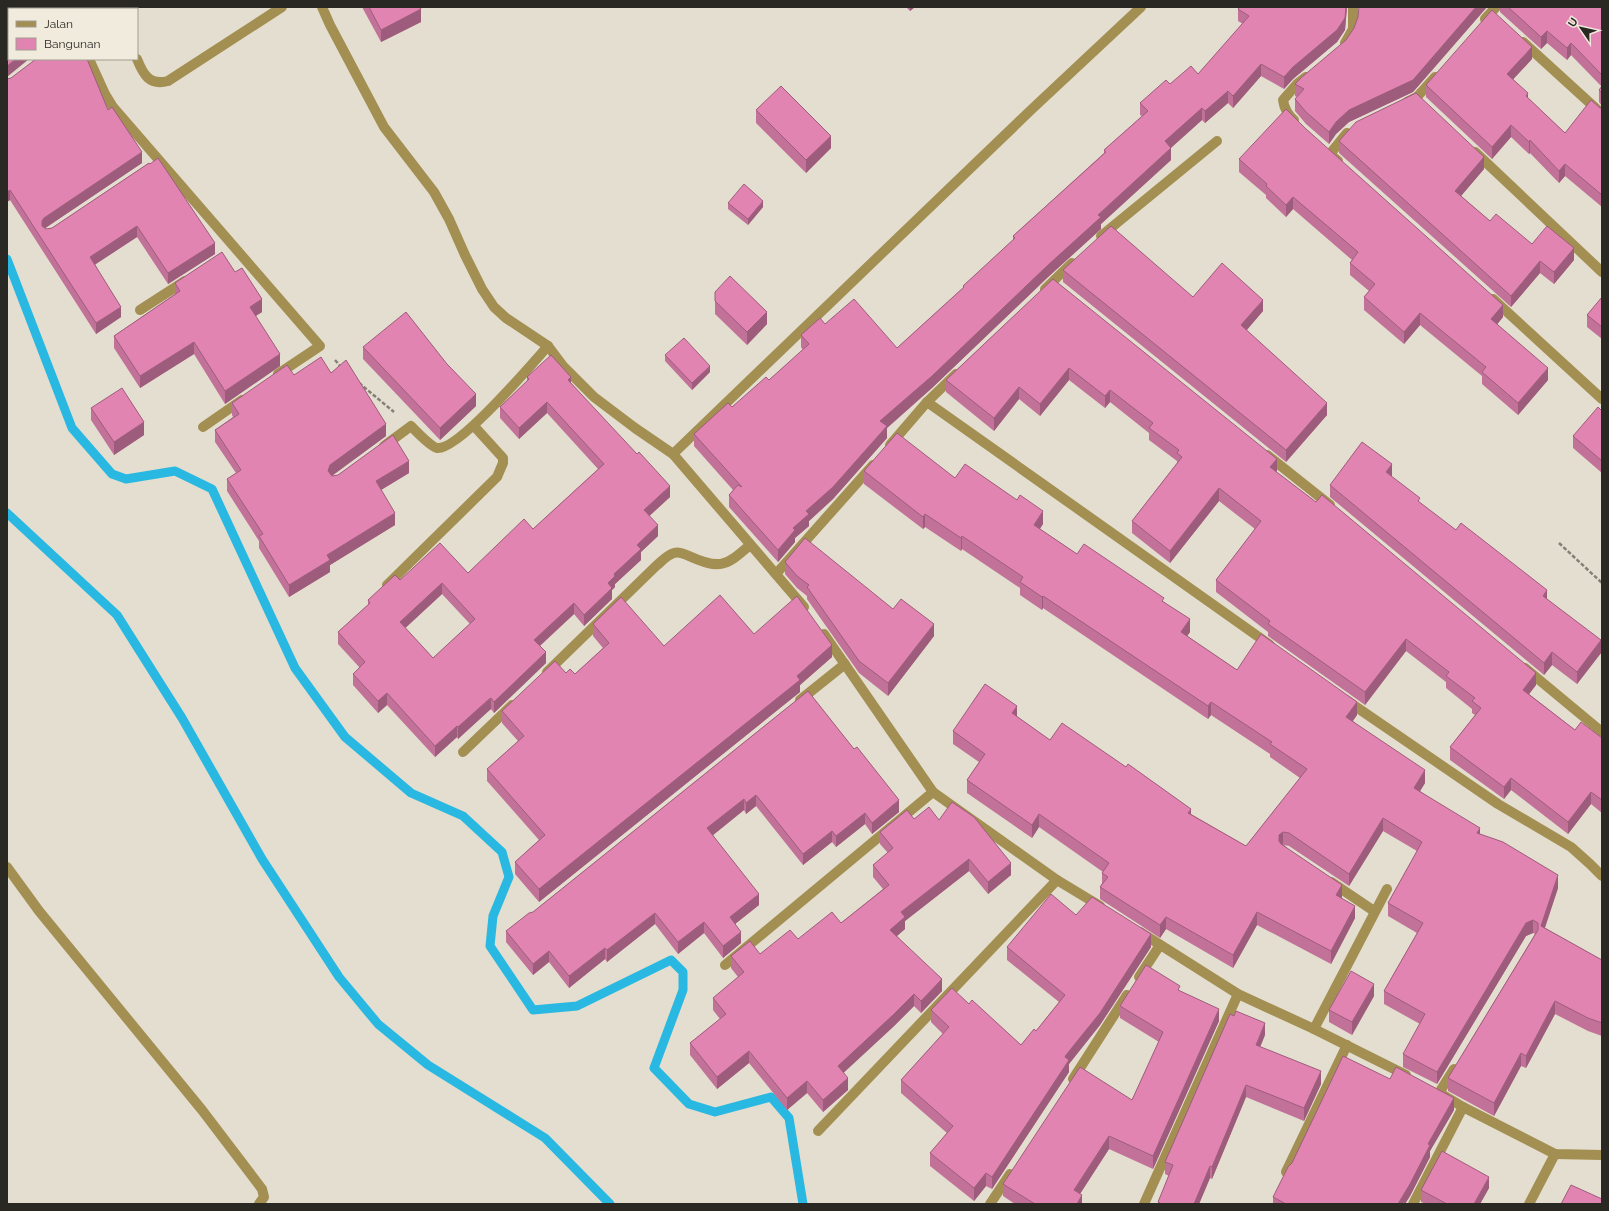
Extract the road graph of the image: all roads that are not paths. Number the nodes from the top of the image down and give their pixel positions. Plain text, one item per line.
1 (282, 7) edge
2 (322, 7) edge
3 (1141, 7) edge
4 (1353, 7) edge
5 (1495, 12) edge
6 (1476, 29) edge
7 (1514, 33) edge
8 (1336, 51) edge
9 (89, 60) edge
10 (137, 60) edge
11 (1441, 69) edge
12 (1314, 70) edge
13 (1395, 107) edge
14 (1602, 114) edge
15 (1301, 127) edge
16 (1352, 128) edge
17 (1217, 141) dead end
18 (1469, 146) edge
19 (1347, 169) edge
20 (1094, 243) edge
21 (1078, 258) edge
22 (1602, 272) edge
23 (190, 277) edge
24 (1485, 292) edge
25 (1036, 297) edge
26 (140, 310) dead end
27 (548, 346) junction
28 (960, 370) edge
29 (268, 382) edge
30 (248, 396) edge
31 (1602, 399) edge
32 (927, 402) junction
33 (474, 426) junction
34 (203, 427) dead end
35 (1258, 447) edge
36 (379, 449) edge
37 (673, 454) junction
38 (1338, 512) edge
39 (750, 545) junction
40 (776, 574) junction
41 (380, 592) edge
42 (809, 613) edge
43 (818, 626) edge
44 (1278, 651) edge
45 (1520, 663) edge
46 (845, 664) junction
47 (537, 681) edge
48 (1336, 692) edge
49 (520, 697) edge
50 (789, 708) edge
51 (1602, 732) edge
52 (463, 752) dead end
53 (933, 792) junction
54 (7, 867) edge
55 (1602, 876) edge
56 (1323, 877) edge
57 (1057, 880) junction
58 (1387, 889) dead end
59 (1374, 911) junction
60 (1109, 912) edge
61 (1134, 928) edge
62 (1160, 945) junction
63 (725, 965) dead end
64 (1238, 994) junction
65 (1314, 1029) junction
66 (1347, 1045) junction
67 (1461, 1058) edge
68 (1413, 1079) edge
69 (1069, 1084) edge
70 (1463, 1107) junction
71 (818, 1131) dead end
72 (1555, 1154) junction
73 (1602, 1155) edge
74 (1016, 1164) edge
75 (1286, 1172) edge
76 (259, 1204) edge
77 (990, 1204) edge
78 (1144, 1204) edge
79 (1413, 1204) edge
80 (1529, 1204) edge

1 - 10 street
2 - 27 street
3 - 37 street
4 - 8 street
5 - 6 street
7 - 14 street
9 - 29 street
11 - 13 street
12 - 15 street
16 - 19 street
17 - 20 street
18 - 22 street
21 - 25 street
23 - 26 street
24 - 31 street
27 - 33 street
27 - 37 street
28 - 32 street
30 - 34 street
32 - 40 street
32 - 44 street
33 - 36 street
33 - 41 street
35 - 38 street
37 - 39 street
39 - 40 street
39 - 47 street
40 - 42 street
43 - 46 street
45 - 51 street
46 - 50 street
46 - 53 street
48 - 55 street
49 - 52 street
53 - 57 street
53 - 63 street
54 - 76 street
56 - 59 street
57 - 60 street
57 - 71 street
58 - 59 street
59 - 65 street
61 - 62 street
62 - 64 street
62 - 69 street
64 - 65 street
64 - 78 street
65 - 66 street
66 - 68 street
66 - 75 street
67 - 70 street
70 - 72 street
70 - 79 street
72 - 73 street
72 - 80 street
74 - 77 street

